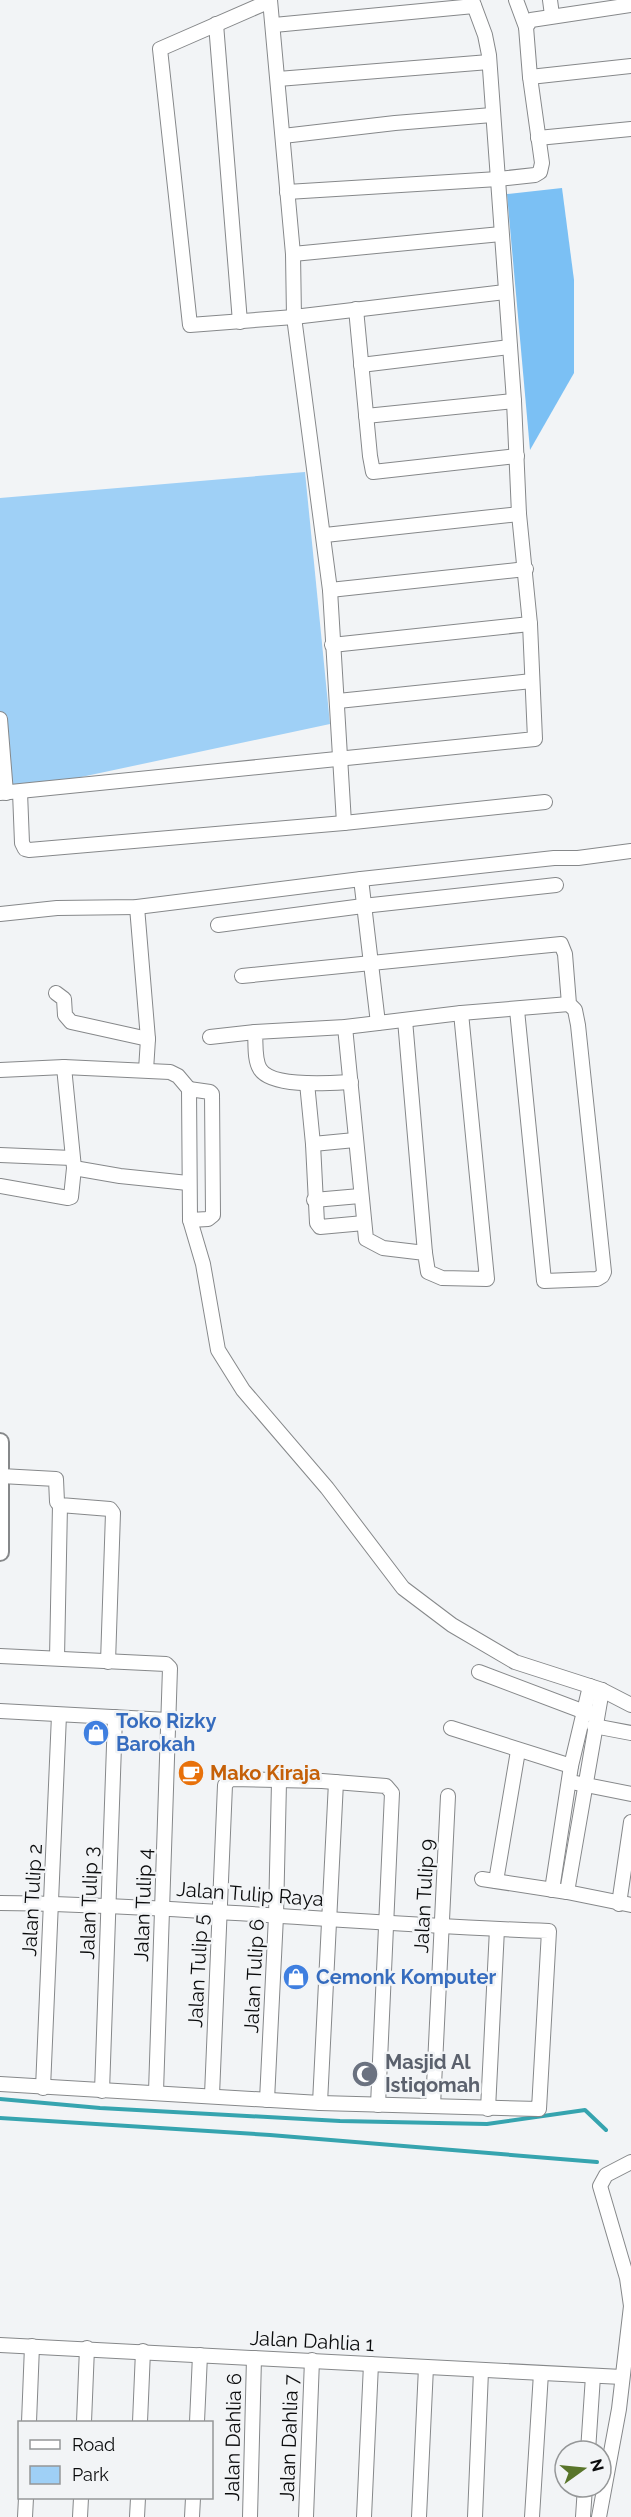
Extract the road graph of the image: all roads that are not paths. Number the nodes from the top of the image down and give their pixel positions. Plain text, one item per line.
1 (270, 0) edge
2 (516, 0) edge
3 (550, 0) edge
4 (473, 3) edge
5 (631, 4) edge
6 (552, 15) junction
7 (216, 24) junction
8 (274, 24) junction
9 (526, 27) junction
10 (489, 62) junction
11 (631, 66) edge
12 (530, 77) junction
13 (279, 79) junction
14 (492, 115) junction
15 (631, 129) edge
16 (283, 136) junction
17 (538, 138) junction
18 (498, 180) junction
19 (287, 192) junction
20 (501, 234) junction
21 (292, 254) junction
22 (505, 292) junction
23 (356, 309) junction
24 (294, 317) junction
25 (240, 322) junction
26 (510, 347) junction
27 (361, 365) junction
28 (514, 401) junction
29 (366, 416) junction
30 (517, 456) junction
31 (519, 514) junction
32 (325, 535) junction
33 (526, 569) junction
34 (330, 590) junction
35 (530, 624) junction
36 (332, 645) junction
37 (532, 681) junction
38 (338, 701) junction
39 (0, 719) edge
40 (340, 760) junction
41 (9, 793) edge
42 (545, 802) dead end
43 (344, 823) junction
44 (631, 850) edge
45 (361, 879) junction
46 (556, 885) dead end
47 (363, 906) junction
48 (137, 907) junction
49 (0, 914) edge
50 (218, 925) dead end
51 (370, 964) junction
52 (242, 976) dead end
53 (56, 993) dead end
54 (569, 1004) junction
55 (517, 1010) junction
56 (461, 1013) junction
57 (405, 1020) junction
58 (378, 1023) junction
59 (345, 1027) junction
60 (255, 1032) junction
61 (210, 1037) dead end
62 (148, 1039) junction
63 (64, 1066) junction
64 (0, 1070) edge
65 (146, 1070) junction
66 (351, 1082) junction
67 (307, 1083) junction
68 (189, 1089) junction
69 (355, 1140) junction
70 (313, 1144) junction
71 (188, 1152) junction
72 (213, 1153) junction
73 (0, 1155) edge
74 (73, 1163) junction
75 (188, 1183) junction
76 (0, 1186) edge
77 (360, 1196) junction
78 (314, 1200) junction
79 (190, 1220) junction
80 (364, 1223) junction
81 (425, 1253) junction
82 (0, 1442) edge
83 (1, 1483) edge
84 (60, 1506) junction
85 (0, 1552) edge
86 (0, 1656) edge
87 (57, 1658) junction
88 (108, 1662) junction
89 (478, 1672) dead end
90 (596, 1688) junction
91 (631, 1705) edge
92 (0, 1711) edge
93 (583, 1712) junction
94 (59, 1714) junction
95 (115, 1717) junction
96 (168, 1720) junction
97 (596, 1722) junction
98 (451, 1728) dead end
99 (631, 1732) edge
100 (518, 1751) junction
101 (571, 1766) junction
102 (568, 1781) junction
103 (279, 1782) junction
104 (336, 1782) junction
105 (584, 1786) junction
106 (631, 1794) edge
107 (448, 1796) dead end
108 (631, 1822) edge
109 (482, 1879) dead end
110 (496, 1881) junction
111 (552, 1890) junction
112 (567, 1892) junction
113 (0, 1904) edge
114 (52, 1904) junction
115 (625, 1905) edge
116 (108, 1906) junction
117 (163, 1908) junction
118 (220, 1911) junction
119 (276, 1916) junction
120 (330, 1919) junction
121 (387, 1922) junction
122 (441, 1925) junction
123 (497, 1929) junction
124 (0, 2084) edge
125 (43, 2088) junction
126 (102, 2091) junction
127 (156, 2092) junction
128 (212, 2095) junction
129 (267, 2100) junction
130 (320, 2103) junction
131 (378, 2105) junction
132 (433, 2106) junction
133 (488, 2109) junction
134 (631, 2162) edge
135 (0, 2345) edge
136 (32, 2346) junction
137 (87, 2348) junction
138 (143, 2351) junction
139 (200, 2355) junction
140 (254, 2358) junction
141 (312, 2360) junction
142 (372, 2364) junction
143 (426, 2367) junction
144 (481, 2371) junction
145 (541, 2373) junction
146 (593, 2376) junction
147 (622, 2377) junction
148 (29, 2421) edge
149 (84, 2421) edge
150 (140, 2421) edge
151 (197, 2421) edge
152 (589, 2439) edge
153 (26, 2499) edge
154 (81, 2499) edge
155 (138, 2499) edge
156 (193, 2499) edge
157 (584, 2499) edge
158 (25, 2517) edge
159 (80, 2517) edge
160 (137, 2517) edge
161 (192, 2517) edge
162 (250, 2517) edge
163 (306, 2517) edge
164 (364, 2517) edge
165 (419, 2517) edge
166 (475, 2517) edge
167 (532, 2517) edge
168 (583, 2517) edge
169 (599, 2517) edge

1 - 7 street
1 - 8 street
2 - 9 street
3 - 6 street
4 - 8 street
4 - 10 street
5 - 6 street
6 - 9 street
7 - 25 street
7 - 25 street
8 - 13 street
9 - 12 street
10 - 13 street
10 - 14 street
11 - 12 street
12 - 17 street
13 - 16 street
14 - 16 street
14 - 18 street
15 - 17 street
16 - 19 street
17 - 18 street
18 - 19 street
18 - 20 street
19 - 21 street
20 - 21 street
20 - 22 street
21 - 24 street
22 - 23 street
22 - 26 street
23 - 24 street
23 - 27 street
24 - 25 street
24 - 32 street
26 - 27 street
26 - 28 street
27 - 29 street
28 - 29 street
28 - 30 street
29 - 30 street
30 - 31 street
31 - 32 street
31 - 33 street
32 - 34 street
33 - 34 street
33 - 35 street
34 - 36 street
35 - 36 street
35 - 37 street
36 - 38 street
37 - 38 street
37 - 40 street
38 - 40 street
39 - 41 street
40 - 41 street
40 - 43 street
41 - 43 street
42 - 43 street
44 - 45 street
45 - 47 street
45 - 48 street
46 - 47 street
47 - 50 street
47 - 51 street
48 - 49 street
48 - 62 street
51 - 52 street
51 - 54 street
51 - 58 street
53 - 62 street
54 - 55 street
54 - 55 street
55 - 56 street
56 - 57 street
56 - 81 street
57 - 58 street
57 - 81 street
58 - 59 street
59 - 60 street
59 - 66 street
60 - 61 street
60 - 67 street
62 - 65 street
63 - 64 street
63 - 65 street
63 - 74 street
65 - 68 street
66 - 67 street
66 - 69 street
67 - 70 street
68 - 71 street
68 - 72 street
69 - 70 street
69 - 77 street
70 - 78 street
71 - 72 street
71 - 75 street
72 - 79 street
73 - 74 street
74 - 75 street
74 - 76 street
75 - 79 street
77 - 78 street
77 - 80 street
78 - 80 street
79 - 90 street
80 - 81 street
82 - 83 street
83 - 84 street
83 - 85 street
84 - 87 street
84 - 88 street
86 - 87 street
87 - 88 street
88 - 96 street, Jalan Tulip 4
89 - 93 street
90 - 91 street
90 - 93 street
90 - 97 street
92 - 94 street
93 - 97 street
93 - 101 street
94 - 95 street
94 - 114 street, Jalan Tulip 2
95 - 96 street
95 - 116 street, Jalan Tulip 3
96 - 117 street, Jalan Tulip 4
97 - 99 street
97 - 105 street
98 - 100 street
100 - 101 street
100 - 110 street
101 - 102 street
102 - 105 street
102 - 111 street
103 - 104 street
103 - 118 street, Jalan Tulip 5
103 - 119 street, Jalan Tulip 6
104 - 120 street
104 - 121 street
105 - 106 street
105 - 112 street
107 - 122 street, Jalan Tulip 9
108 - 115 street
109 - 110 street
110 - 111 street
111 - 112 street
112 - 115 street
113 - 114 street, Jalan Tulip Raya
114 - 116 street, Jalan Tulip Raya
114 - 125 street, Jalan Tulip 2
116 - 117 street, Jalan Tulip Raya
116 - 126 street, Jalan Tulip 3
117 - 118 street, Jalan Tulip Raya
117 - 127 street, Jalan Tulip 4
118 - 119 street, Jalan Tulip Raya
118 - 128 street, Jalan Tulip 5
119 - 120 street, Jalan Tulip Raya
119 - 129 street, Jalan Tulip 6
120 - 121 street, Jalan Tulip Raya
120 - 130 street
121 - 122 street, Jalan Tulip Raya
121 - 131 street
122 - 123 street, Jalan Tulip Raya
122 - 132 street, Jalan Tulip 9
123 - 133 street
123 - 133 street, Jalan Tulip Raya
124 - 125 street
125 - 126 street
126 - 127 street
127 - 128 street
128 - 129 street
129 - 130 street
130 - 131 street
131 - 132 street
132 - 133 street
134 - 147 street
135 - 136 street, Jalan Dahlia 1
136 - 137 street, Jalan Dahlia 1
136 - 148 street
137 - 138 street, Jalan Dahlia 1
137 - 149 street
138 - 139 street, Jalan Dahlia 1
138 - 150 street
139 - 140 street, Jalan Dahlia 1
139 - 151 street
140 - 141 street, Jalan Dahlia 1
140 - 162 street, Jalan Dahlia 6
141 - 142 street, Jalan Dahlia 1
141 - 163 street, Jalan Dahlia 7
142 - 143 street, Jalan Dahlia 1
142 - 164 street
143 - 144 street, Jalan Dahlia 1
143 - 165 street
144 - 145 street, Jalan Dahlia 1
144 - 166 street
145 - 146 street, Jalan Dahlia 1
145 - 167 street
146 - 147 street, Jalan Dahlia 1
146 - 152 street
147 - 169 street
153 - 158 street
154 - 159 street
155 - 160 street
156 - 161 street
157 - 168 street

